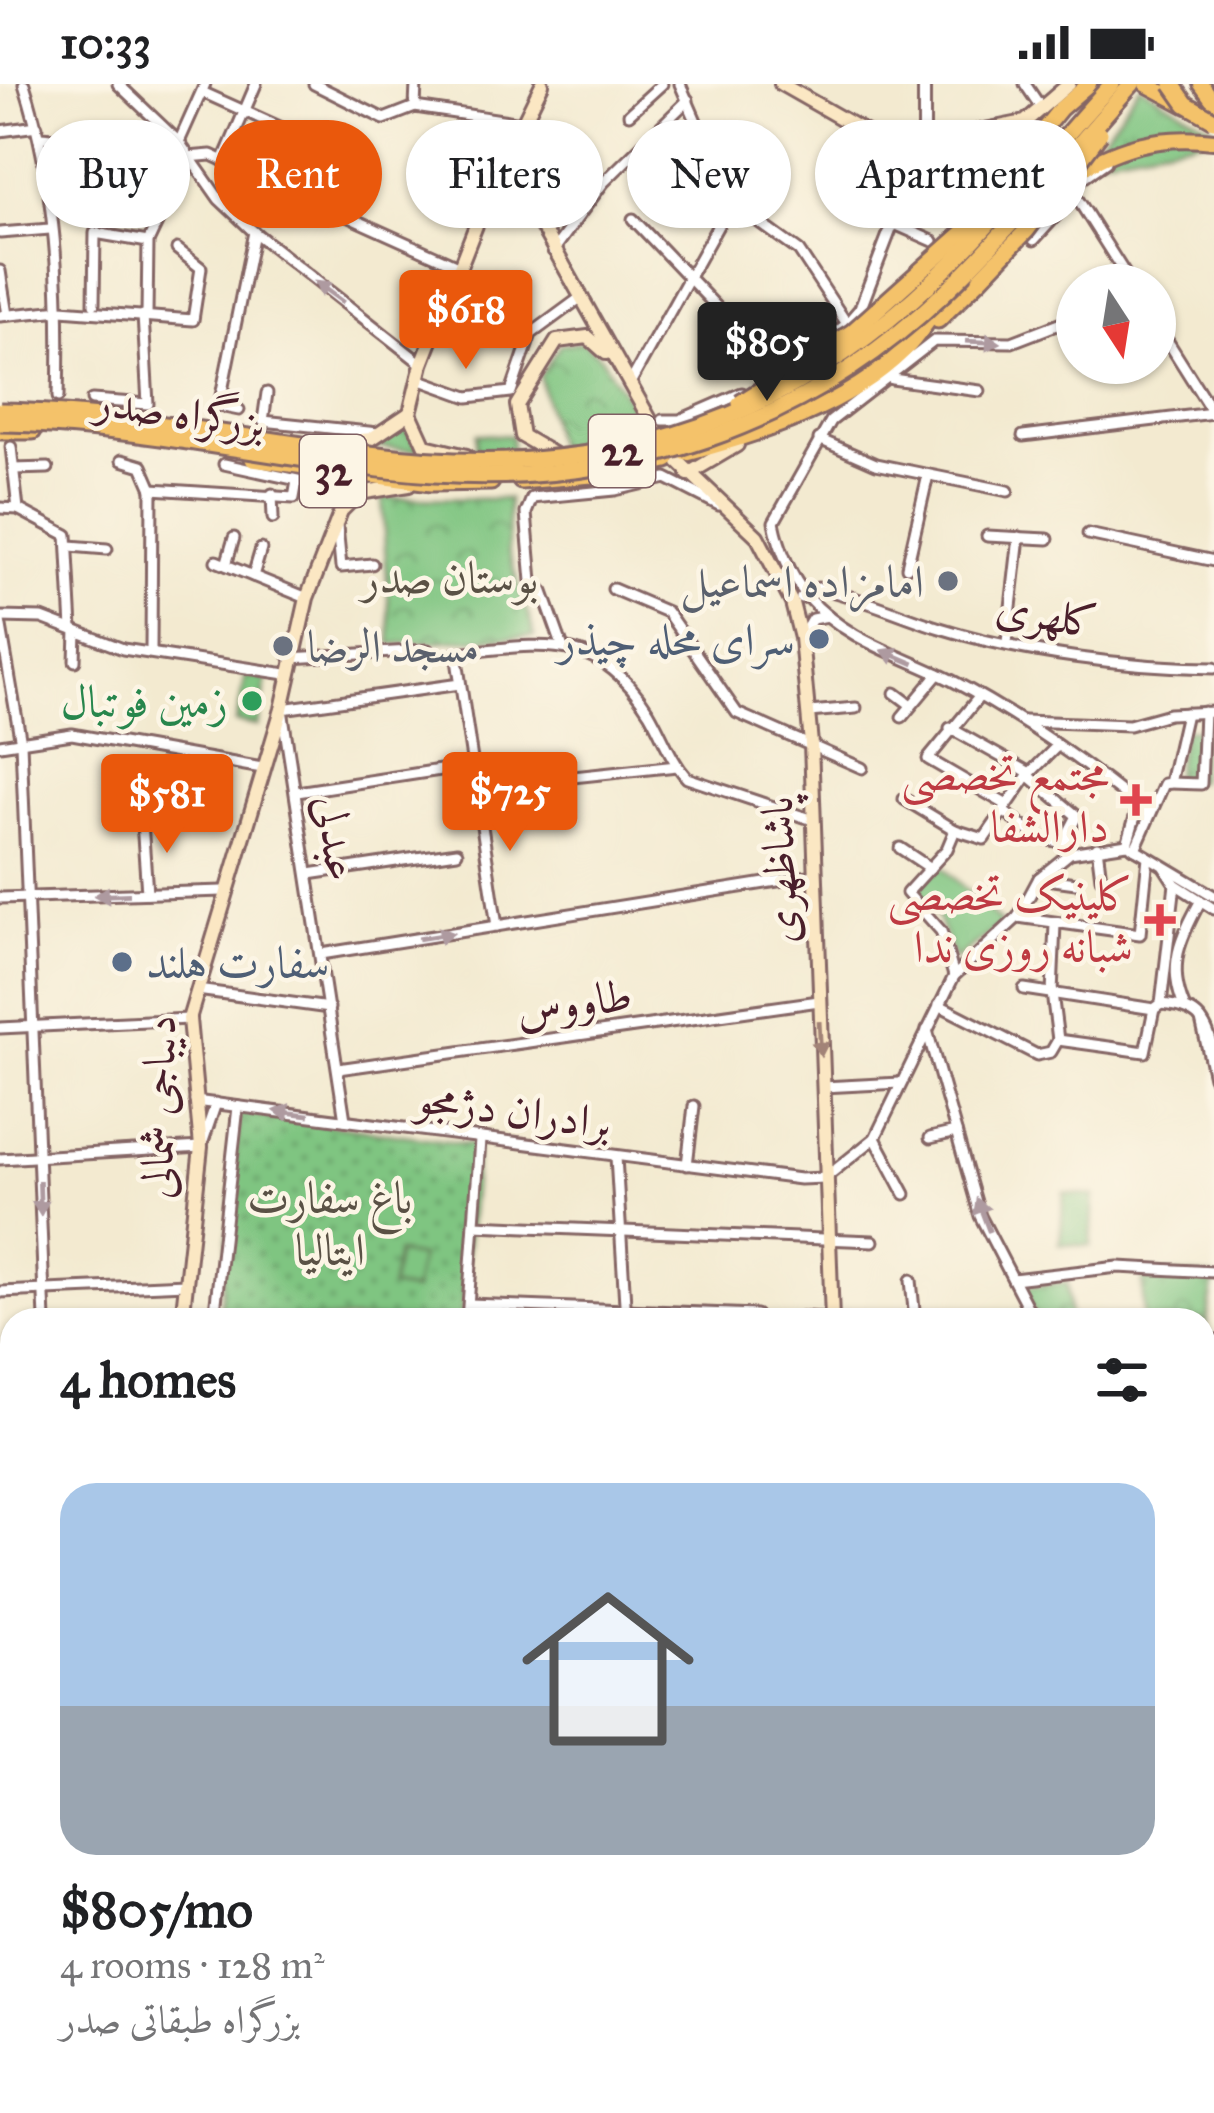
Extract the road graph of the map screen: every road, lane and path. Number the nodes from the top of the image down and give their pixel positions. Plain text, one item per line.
1 (24, 84) edge
2 (256, 84) edge
3 (314, 84) edge
4 (416, 84) edge
5 (542, 84) edge
6 (662, 84) edge
7 (680, 84) edge
8 (781, 84) edge
9 (924, 84) edge
10 (1025, 84) edge
11 (1069, 84) edge
12 (1089, 84) edge
13 (1110, 84) edge
14 (1133, 84) edge
15 (1146, 84) edge
16 (1172, 84) edge
17 (1201, 84) edge
18 (124, 86) edge
19 (204, 88) edge
20 (688, 100) junction
21 (1214, 102) edge
22 (416, 107) junction
23 (1042, 109) junction
24 (1088, 110) junction
25 (244, 112) junction
26 (628, 114) dead end
27 (1214, 119) edge
28 (157, 120) edge
29 (189, 120) edge
30 (241, 120) edge
31 (262, 120) edge
32 (502, 120) edge
33 (524, 120) edge
34 (696, 120) edge
35 (844, 120) edge
36 (924, 120) edge
37 (1028, 120) edge
38 (36, 122) edge
39 (0, 131) edge
40 (36, 132) edge
41 (1087, 138) edge
42 (1167, 139) junction
43 (1214, 141) edge
44 (190, 160) edge
45 (1087, 169) edge
46 (1087, 180) edge
47 (1087, 213) edge
48 (154, 228) edge
49 (373, 228) edge
50 (477, 228) edge
51 (541, 228) edge
52 (642, 228) edge
53 (716, 228) edge
54 (767, 228) edge
55 (890, 228) edge
56 (903, 228) edge
57 (1010, 228) edge
58 (1043, 228) edge
59 (50, 230) joint
60 (254, 232) junction
61 (0, 233) edge
62 (1034, 240) dead end
63 (933, 241) dead end
64 (148, 242) junction
65 (177, 249) dead end
66 (553, 251) junction
67 (1119, 264) edge
68 (460, 267) junction
69 (0, 271) edge
70 (689, 277) junction
71 (0, 283) edge
72 (580, 298) junction
73 (94, 304) dead end
74 (61, 310) junction
75 (145, 315) junction
76 (3, 316) edge
77 (880, 322) junction
78 (733, 324) dead end
79 (847, 324) junction
80 (1056, 325) edge
81 (904, 350) junction
82 (1176, 354) edge
83 (422, 364) junction
84 (418, 379) junction
85 (892, 379) junction
86 (629, 385) junction
87 (980, 391) dead end
88 (267, 393) dead end
89 (58, 398) dead end
90 (92, 400) dead end
91 (239, 410) dead end
92 (0, 411) edge
93 (410, 412) junction
94 (1214, 414) edge
95 (0, 427) edge
96 (662, 432) junction
97 (385, 434) junction
98 (1023, 436) dead end
99 (819, 439) junction
100 (315, 445) junction
101 (11, 447) dead end
102 (584, 455) junction
103 (122, 460) dead end
104 (486, 460) junction
105 (680, 462) junction
106 (224, 464) dead end
107 (48, 468) dead end
108 (13, 469) junction
109 (928, 475) junction
110 (297, 481) junction
111 (431, 483) junction
112 (152, 489) junction
113 (1008, 491) dead end
114 (272, 494) junction
115 (334, 496) dead end
116 (0, 508) edge
117 (725, 508) junction
118 (18, 509) junction
119 (273, 518) dead end
120 (337, 520) junction
121 (1088, 535) dead end
122 (987, 536) dead end
123 (1019, 537) junction
124 (234, 538) dead end
125 (1048, 539) dead end
126 (70, 546) junction
127 (107, 549) dead end
128 (261, 549) dead end
129 (1214, 561) edge
130 (372, 564) dead end
131 (907, 567) dead end
132 (253, 576) junction
133 (613, 589) dead end
134 (805, 595) junction
135 (307, 598) junction
136 (792, 604) junction
137 (833, 617) junction
138 (0, 619) edge
139 (74, 630) junction
140 (801, 638) junction
141 (1007, 642) junction
142 (562, 645) junction
143 (428, 650) dead end
144 (151, 652) junction
145 (290, 658) junction
146 (75, 662) dead end
147 (1214, 668) edge
148 (286, 674) junction
149 (938, 674) junction
150 (460, 684) junction
151 (895, 693) dead end
152 (979, 697) junction
153 (911, 705) junction
154 (856, 708) dead end
155 (282, 709) junction
156 (1114, 709) dead end
157 (809, 712) junction
158 (1209, 712) edge
159 (1186, 713) junction
160 (902, 717) dead end
161 (1019, 721) junction
162 (1129, 725) junction
163 (1112, 726) junction
164 (950, 728) junction
165 (272, 737) junction
166 (290, 741) junction
167 (21, 742) junction
168 (811, 744) junction
169 (1127, 744) dead end
170 (0, 745) edge
171 (1057, 746) junction
172 (677, 766) junction
173 (262, 768) junction
174 (862, 769) dead end
175 (447, 770) dead end
176 (1029, 774) junction
177 (1170, 783) junction
178 (478, 787) junction
179 (297, 793) junction
180 (904, 800) dead end
181 (1005, 808) junction
182 (1142, 812) junction
183 (813, 820) junction
184 (142, 822) dead end
185 (955, 830) junction
186 (1131, 846) junction
187 (1096, 847) junction
188 (900, 848) dead end
189 (1069, 848) junction
190 (457, 852) dead end
191 (1148, 857) junction
192 (1164, 867) junction
193 (930, 868) junction
194 (309, 874) junction
195 (815, 874) junction
196 (1039, 878) junction
197 (1101, 878) dead end
198 (1076, 883) dead end
199 (1175, 884) junction
200 (224, 891) junction
201 (147, 893) junction
202 (1214, 896) edge
203 (0, 898) edge
204 (27, 898) junction
205 (1200, 902) junction
206 (1214, 909) edge
207 (1018, 917) junction
208 (1055, 924) junction
209 (497, 926) junction
210 (321, 954) junction
211 (954, 976) junction
212 (1024, 988) dead end
213 (197, 990) junction
214 (1052, 993) junction
215 (819, 1001) junction
216 (939, 1004) junction
217 (1157, 1006) junction
218 (1184, 1006) junction
219 (329, 1008) junction
220 (1199, 1015) junction
221 (189, 1019) junction
222 (33, 1026) junction
223 (0, 1028) edge
224 (927, 1030) junction
225 (1058, 1040) junction
226 (1214, 1052) edge
227 (338, 1069) junction
228 (1214, 1077) edge
229 (901, 1083) junction
230 (823, 1087) junction
231 (195, 1101) junction
232 (216, 1103) junction
233 (238, 1106) junction
234 (694, 1106) dead end
235 (345, 1120) junction
236 (956, 1132) junction
237 (875, 1138) junction
238 (930, 1138) dead end
239 (480, 1140) junction
240 (201, 1148) junction
241 (38, 1156) junction
242 (616, 1157) junction
243 (0, 1159) edge
244 (687, 1165) junction
245 (825, 1178) junction
246 (905, 1194) dead end
247 (474, 1225) junction
248 (622, 1232) junction
249 (827, 1238) junction
250 (873, 1241) dead end
251 (1214, 1272) edge
252 (1013, 1279) junction
253 (911, 1280) dead end
254 (186, 1284) junction
255 (44, 1290) junction
256 (0, 1292) edge
257 (469, 1304) junction
258 (45, 1308) edge
259 (183, 1308) edge
260 (215, 1308) edge
261 (468, 1308) edge
262 (526, 1308) edge
263 (626, 1308) edge
264 (831, 1308) edge
265 (914, 1308) edge
266 (1028, 1308) edge

1 - 38 street
2 - 25 street
3 - 22 street
4 - 22 street
5 - 33 main road
6 - 26 street
7 - 20 street
8 - 35 main road
9 - 36 street
10 - 23 street
11 - 23 main road
12 - 77 main road
13 - 24 highway, 22, bridge
13 - 77 highway, بزرگراه صدر / 32
14 - 41 highway, بزرگراه صدر / 32
14 - 81 highway, bridge
14 - 95 highway, 22, bridge
15 - 27 main road
16 - 27 highway, bridge
17 - 21 main road
18 - 28 street
19 - 25 street
19 - 29 street
20 - 34 street
20 - 66 street
22 - 32 street
23 - 37 main road
24 - 92 highway, 22, bridge
24 - 96 highway, bridge
25 - 30 street
25 - 31 street
39 - 40 street
42 - 43 main road
42 - 45 main road
42 - 46 street
44 - 60 street
47 - 67 street
48 - 64 street
49 - 68 street
50 - 68 main road
51 - 66 main road
52 - 70 street
53 - 70 street
54 - 79 street
55 - 79 street
56 - 63 street
57 - 81 highway, بزرگراه صدر / 32
58 - 62 street
59 - 61 street
59 - 74 street
83 -> 60 street
60 - 91 street
64 - 73 street
64 - 75 street
65 - 75 street
66 - 72 main road
68 - 83 main road
69 - 71 street
70 - 78 street
70 - 86 street
71 - 76 street
72 - 84 street
72 - 86 main road
74 - 75 street
74 - 76 street
74 - 89 street
75 - 90 street
77 - 96 highway, بزرگراه صدر / 32
79 - 96 street
85 -> 80 street
81 - 105 highway, بزرگراه صدر / 32
82 - 94 street
83 - 84 main road
84 - 93 main road
85 - 87 street
85 - 99 street
86 - 96 main road
86 - 102 main road
88 - 97 street
92 - 100 highway, بزرگراه صدر / 32
93 - 97 main road
93 - 104 main road
94 - 98 street
95 - 111 highway, بزرگراه صدر / 32
96 - 102 highway, بزرگراه صدر / 32
97 - 100 main road
99 - 109 street
99 - 134 street
100 - 104 highway, بزرگراه صدر / 32
101 - 108 street
102 - 104 highway, بزرگراه صدر / 32
103 - 112 street
105 - 111 highway, بزرگراه صدر / 32
105 - 117 main road, پاشاظهری
106 - 110 street
107 - 108 street
108 - 118 street
109 - 113 street
109 - 131 street
110 - 114 street
110 - 115 street
111 - 120 main road, دیباجی شمالی
112 - 114 street
112 - 144 street
114 - 119 street
116 - 118 street
117 - 136 main road, پاشاظهری
117 - 142 street
118 - 126 street
120 - 130 street
120 - 135 main road, دیباجی شمالی
121 - 129 street
122 - 123 street
123 - 125 street
123 - 141 street
124 - 132 street
126 - 127 street
126 - 139 street
128 - 132 street
132 - 135 street
133 - 168 street
134 - 136 street
134 - 137 street
134 - 141 street, کلهری
135 - 145 main road, دیباجی شمالی
136 - 140 main road, پاشاظهری
137 - 140 street
149 -> 137 street
138 - 139 street
138 - 167 street
139 - 144 street
139 - 146 street
140 - 157 main road, پاشاظهری
141 - 147 street, کلهری
142 - 150 street
142 - 172 street
143 - 145 street
144 - 148 street
145 - 148 main road, دیباجی شمالی
148 - 155 main road, دیباجی شمالی
149 - 152 street
149 - 153 street
150 - 155 street
150 - 178 street
151 - 153 street
152 - 161 street
152 - 164 street
153 - 160 street
154 - 157 street
155 - 165 main road, دیباجی شمالی
155 - 166 street, عبدلی
156 - 163 street
157 - 168 main road, پاشاظهری
158 - 159 street
158 - 177 street
159 - 162 street
159 - 177 street
161 - 163 street
161 - 171 street
162 - 163 street
162 - 169 street
164 - 176 street
164 - 181 street
165 - 166 street
165 - 173 main road, دیباجی شمالی
166 - 179 street, عبدلی
167 - 170 street
167 - 173 street
167 - 204 street
168 - 174 street
168 - 183 main road, پاشاظهری
171 - 176 street
171 - 182 street
172 - 178 street
172 - 183 street
173 - 200 main road, دیباجی شمالی
175 - 179 street
176 - 181 street
176 - 189 street
177 - 182 street
178 - 209 street
179 - 194 street, عبدلی
180 - 185 street
181 - 185 street
181 - 189 street
182 - 186 street
183 - 195 main road, پاشاظهری
184 - 201 street
185 - 193 street
186 - 187 street
186 - 191 street
187 - 189 street
187 - 197 street
188 - 193 street
189 - 196 street
190 - 194 street
191 - 192 street
191 - 208 street
192 - 199 street
192 - 202 street
193 - 211 street
194 - 210 street, عبدلی
195 - 209 street
195 - 215 main road, پاشاظهری
196 - 198 street
196 - 207 street
199 - 205 street
199 - 217 street
200 - 201 street
200 - 213 main road, دیباجی شمالی
201 -> 204 street
203 - 204 street
204 - 222 street
205 - 206 street
205 - 218 street
207 - 208 street
207 - 211 street
208 - 214 street
210 -> 209 street
210 - 219 street, عبدلی
211 - 216 street
212 - 214 street
213 - 219 street
213 - 221 main road, دیباجی شمالی
214 - 217 street
214 - 225 street
215 - 227 street, طاووس
215 -> 230 main road, پاشاظهری
216 - 224 street
216 - 225 street
217 - 218 street
217 - 225 street
218 - 220 street
219 - 227 street, عبدلی
220 - 226 street
220 - 228 street
221 - 222 street
221 - 231 main road, دیباجی شمالی
222 - 223 street
222 - 241 street
224 - 229 street
224 - 236 street
227 - 235 street, عبدلی
229 - 230 street
229 - 237 street
230 - 245 main road, پاشاظهری
231 - 232 street, برادران دژمجو
231 - 240 main road, دیباجی شمالی
232 - 233 street, برادران دژمجو
232 - 240 street
235 -> 233 street, برادران دژمجو
233 - 260 street
234 - 244 street
235 - 239 street, برادران دژمجو
236 - 238 street
252 -> 236 street
237 - 245 street
237 - 246 street
239 - 242 street, برادران دژمجو
239 - 247 street
240 - 241 street
240 - 254 main road, دیباجی شمالی
241 - 243 street
241 -> 255 street
242 - 244 street, برادران دژمجو
242 - 248 street
244 - 245 street, برادران دژمجو
245 - 249 main road, پاشاظهری
247 - 248 street
247 - 257 street
248 - 249 street
248 - 263 street
249 - 250 street
249 - 264 main road, پاشاظهری
251 - 252 street
252 - 266 street
253 - 265 street
254 - 255 street
254 - 259 main road, دیباجی شمالی
255 - 256 street
255 - 258 street
257 - 261 street
257 - 262 street

